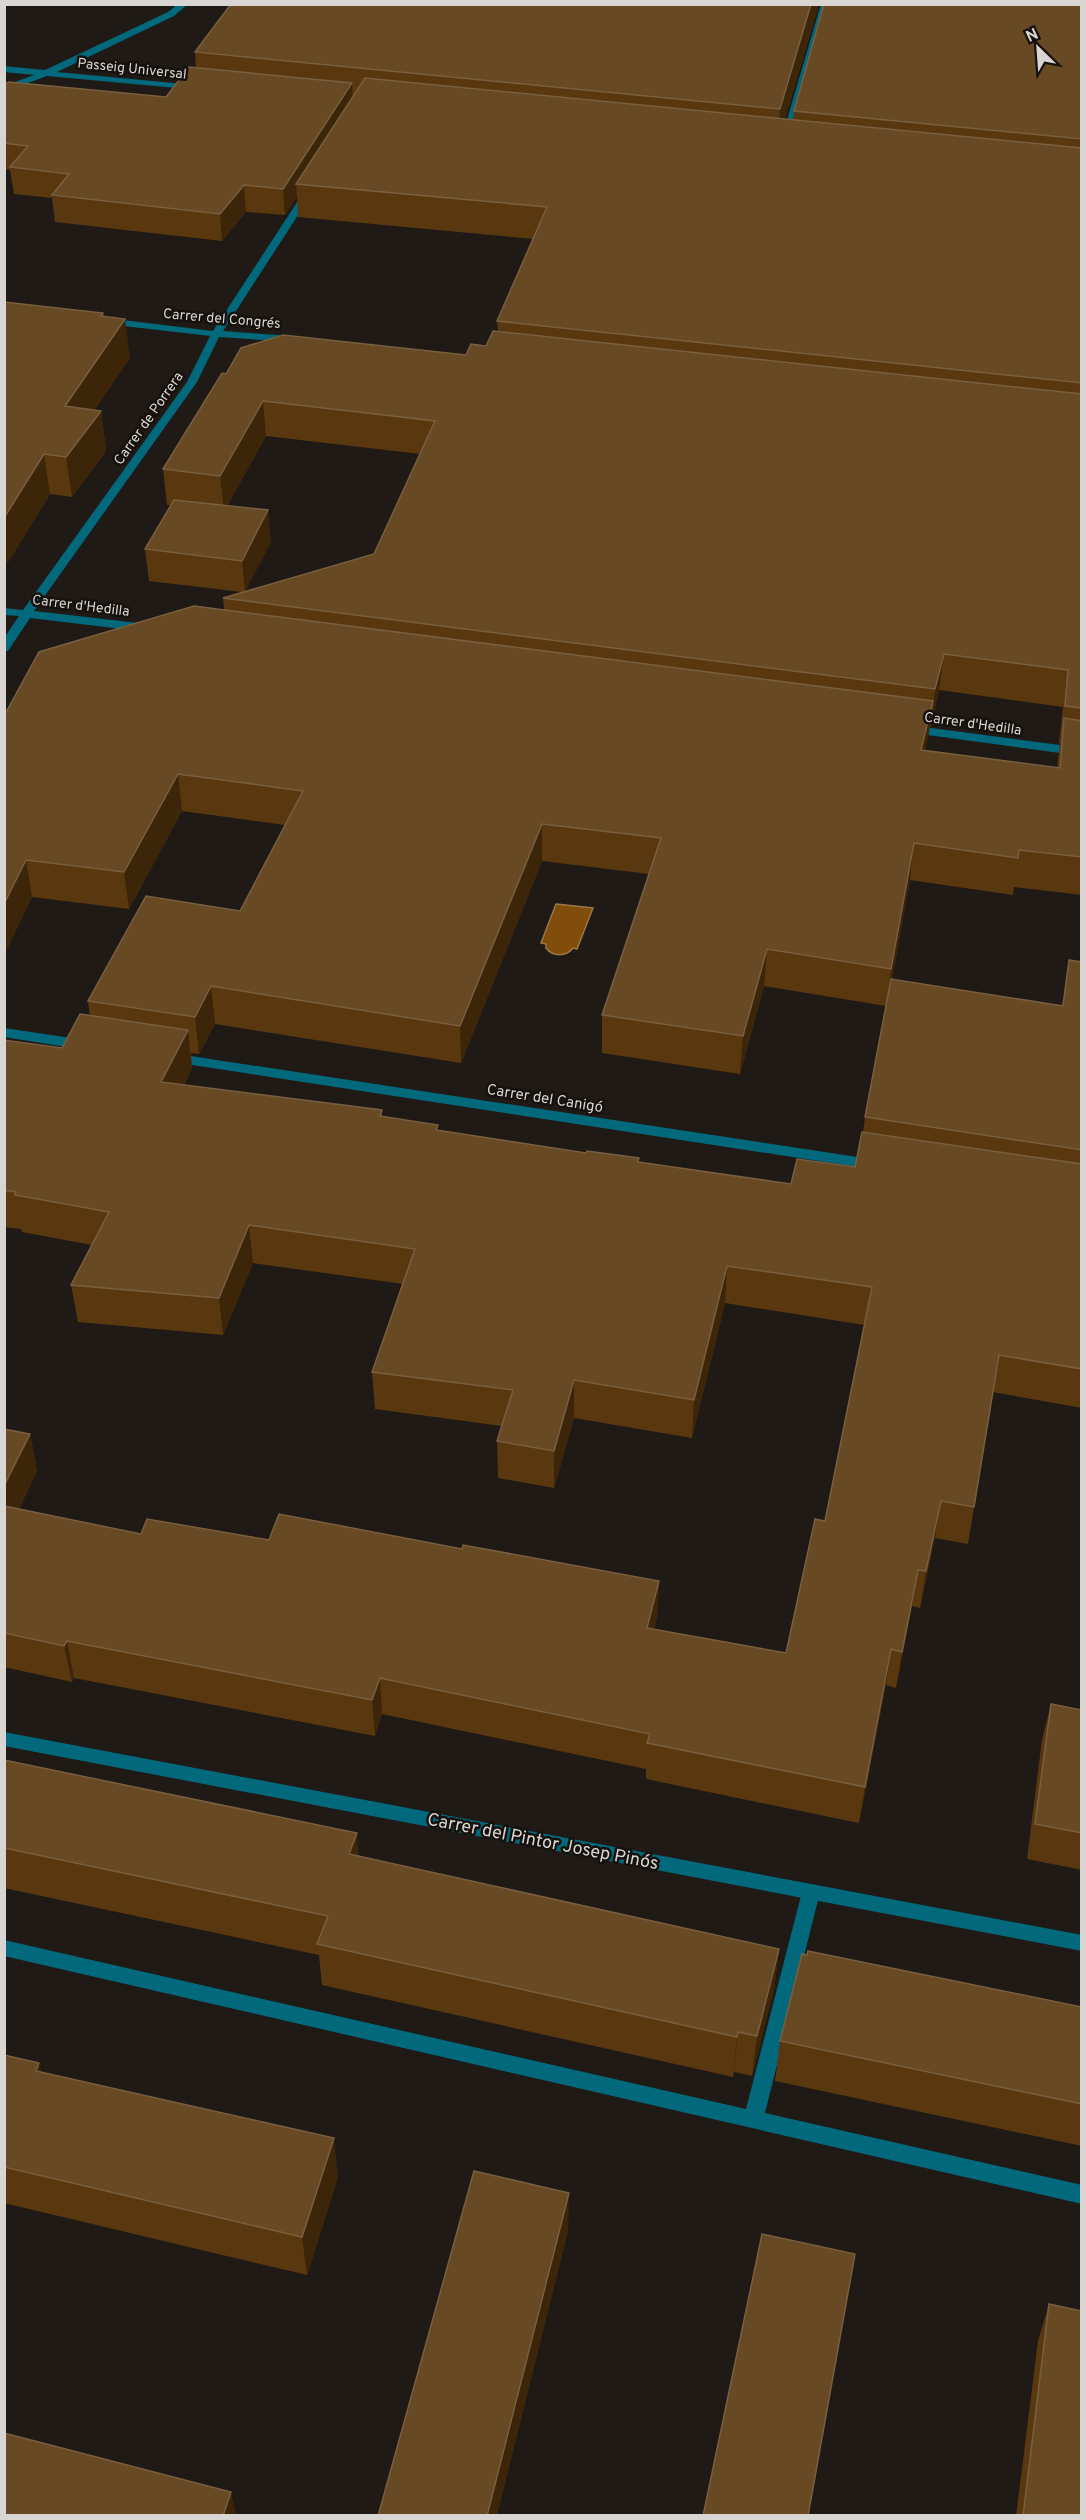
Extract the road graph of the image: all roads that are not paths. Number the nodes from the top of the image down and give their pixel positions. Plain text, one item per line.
1 (184, 4) edge
2 (825, 4) edge
3 (4, 69) edge
4 (46, 73) junction
5 (4, 89) edge
6 (205, 89) edge
7 (773, 146) edge
8 (784, 147) junction
9 (796, 149) edge
10 (315, 180) edge
11 (98, 320) edge
12 (216, 334) junction
13 (299, 340) edge
14 (4, 610) edge
15 (27, 613) junction
16 (155, 629) edge
17 (4, 648) edge
18 (892, 727) edge
19 (1082, 752) edge
20 (4, 1032) edge
21 (99, 1047) edge
22 (158, 1056) edge
23 (892, 1167) edge
24 (4, 1739) edge
25 (811, 1892) junction
26 (1082, 1943) edge
27 (4, 1948) edge
28 (753, 2121) junction
29 (1082, 2195) edge

1 - 4 street
2 - 8 street
3 - 4 street, Passeig Universal
4 - 5 street
4 - 6 street, Passeig Universal
7 - 8 street
8 - 9 street
10 - 12 street, Carrer de Porrera
11 - 12 street, Carrer del Congrés
12 - 13 street, Carrer del Congrés
12 - 15 street, Carrer de Porrera
14 - 15 street, Carrer d'Hedilla
15 - 16 street, Carrer d'Hedilla
15 - 17 street, Carrer de Porrera
18 - 19 street, Carrer d'Hedilla
20 - 21 street
22 - 23 street, Carrer del Canigó
24 - 25 street, Carrer del Pintor Josep Pinós
25 - 26 street, Carrer del Pintor Josep Pinós
25 - 28 street
27 - 28 street
28 - 29 street

